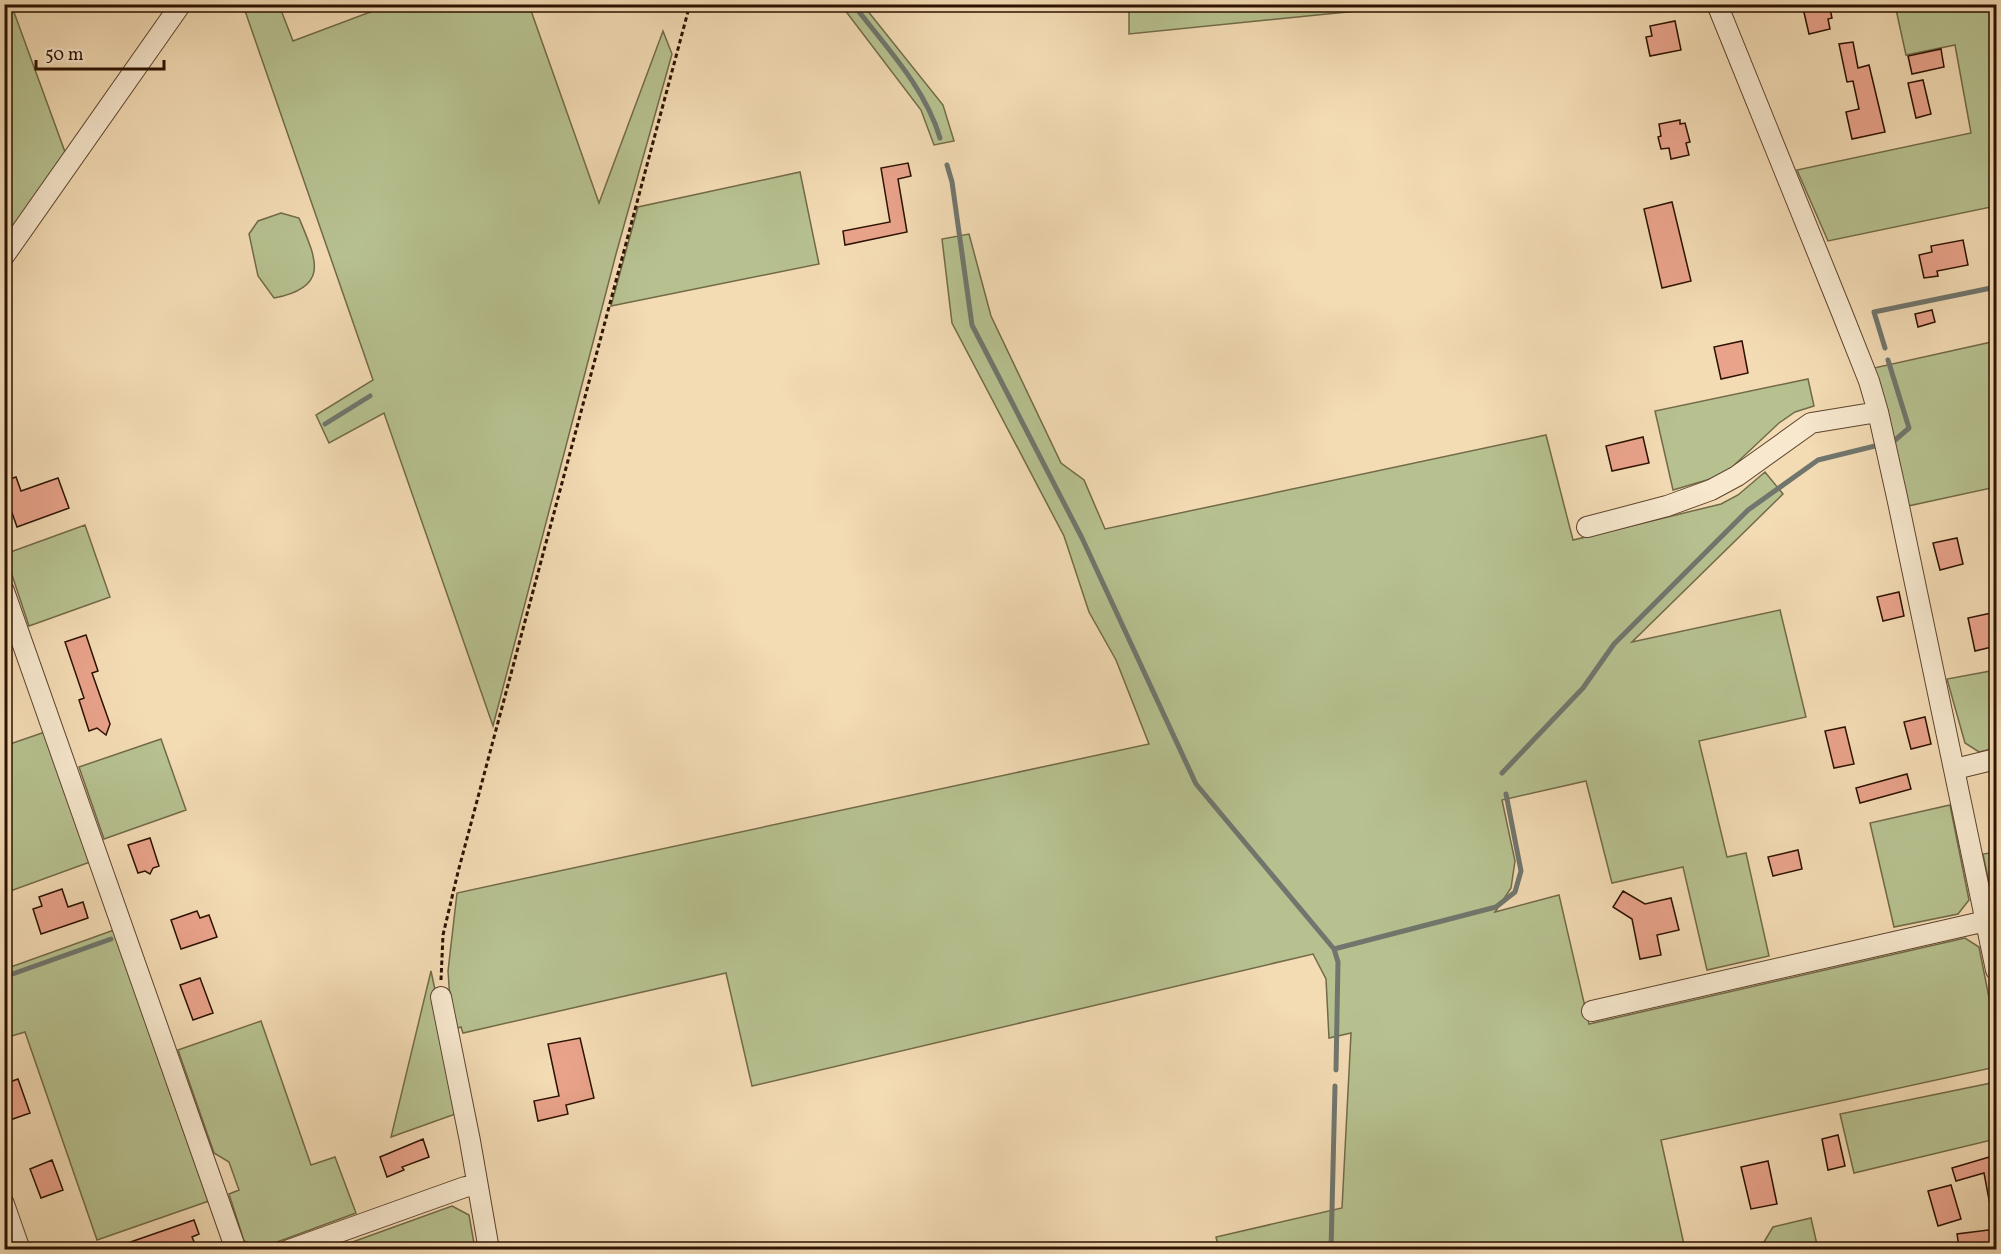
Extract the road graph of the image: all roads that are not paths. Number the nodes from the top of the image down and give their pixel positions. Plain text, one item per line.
1 (181, 4) edge
2 (1717, 4) edge
3 (4, 256) edge
4 (1878, 412) junction
5 (1587, 527) dead end
6 (4, 591) edge
7 (1996, 759) edge
8 (1955, 769) junction
9 (1986, 921) junction
10 (1996, 970) edge
11 (441, 997) road end
12 (1592, 1011) dead end
13 (477, 1185) junction
14 (4, 1204) edge
15 (20, 1250) edge
16 (236, 1250) edge
17 (289, 1250) edge
18 (489, 1250) edge

1 - 3 street
2 - 4 street
4 - 5 street
4 - 8 street
6 - 16 street
7 - 8 street
8 - 9 street
9 - 10 street
9 - 12 street
11 - 13 street
13 - 17 street
13 - 18 street
14 - 15 street

